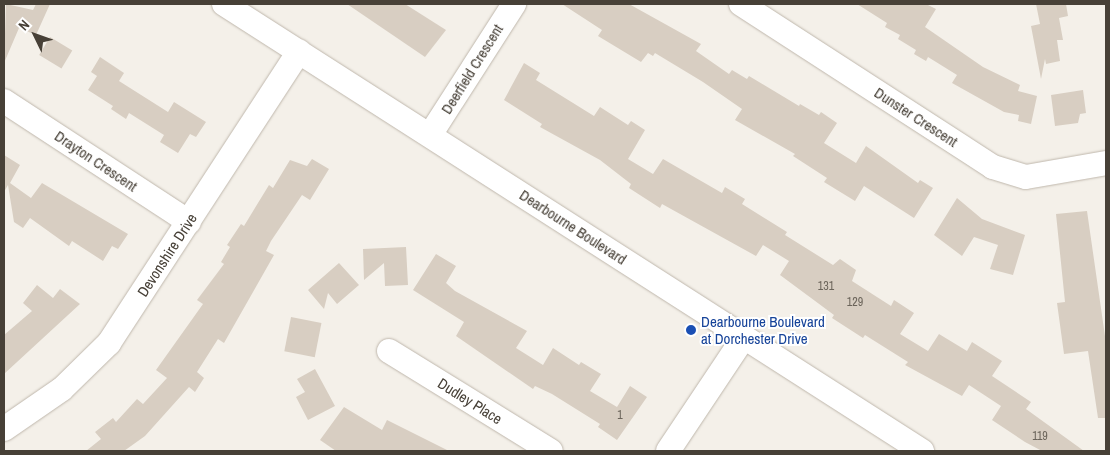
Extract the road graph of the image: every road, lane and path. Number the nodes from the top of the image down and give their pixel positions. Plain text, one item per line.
1 (224, 4) edge
2 (514, 4) edge
3 (742, 4) edge
4 (299, 52) junction
5 (4, 101) edge
6 (430, 135) junction
7 (1106, 163) edge
8 (189, 222) junction
9 (744, 337) junction
10 (389, 351) dead end
11 (4, 429) edge
12 (551, 451) edge
13 (668, 451) edge
14 (922, 451) edge

1 - 4 street, Dearbourne Boulevard
2 - 6 street, Deerfield Crescent
3 - 7 street, Dunster Crescent
4 - 6 street, Dearbourne Boulevard
4 - 8 street, Devonshire Drive
5 - 8 street, Drayton Crescent
6 - 9 street, Dearbourne Boulevard
8 - 11 street, Devonshire Drive
9 - 13 street
9 - 14 street, Dearbourne Boulevard
10 - 12 street, Dudley Place

